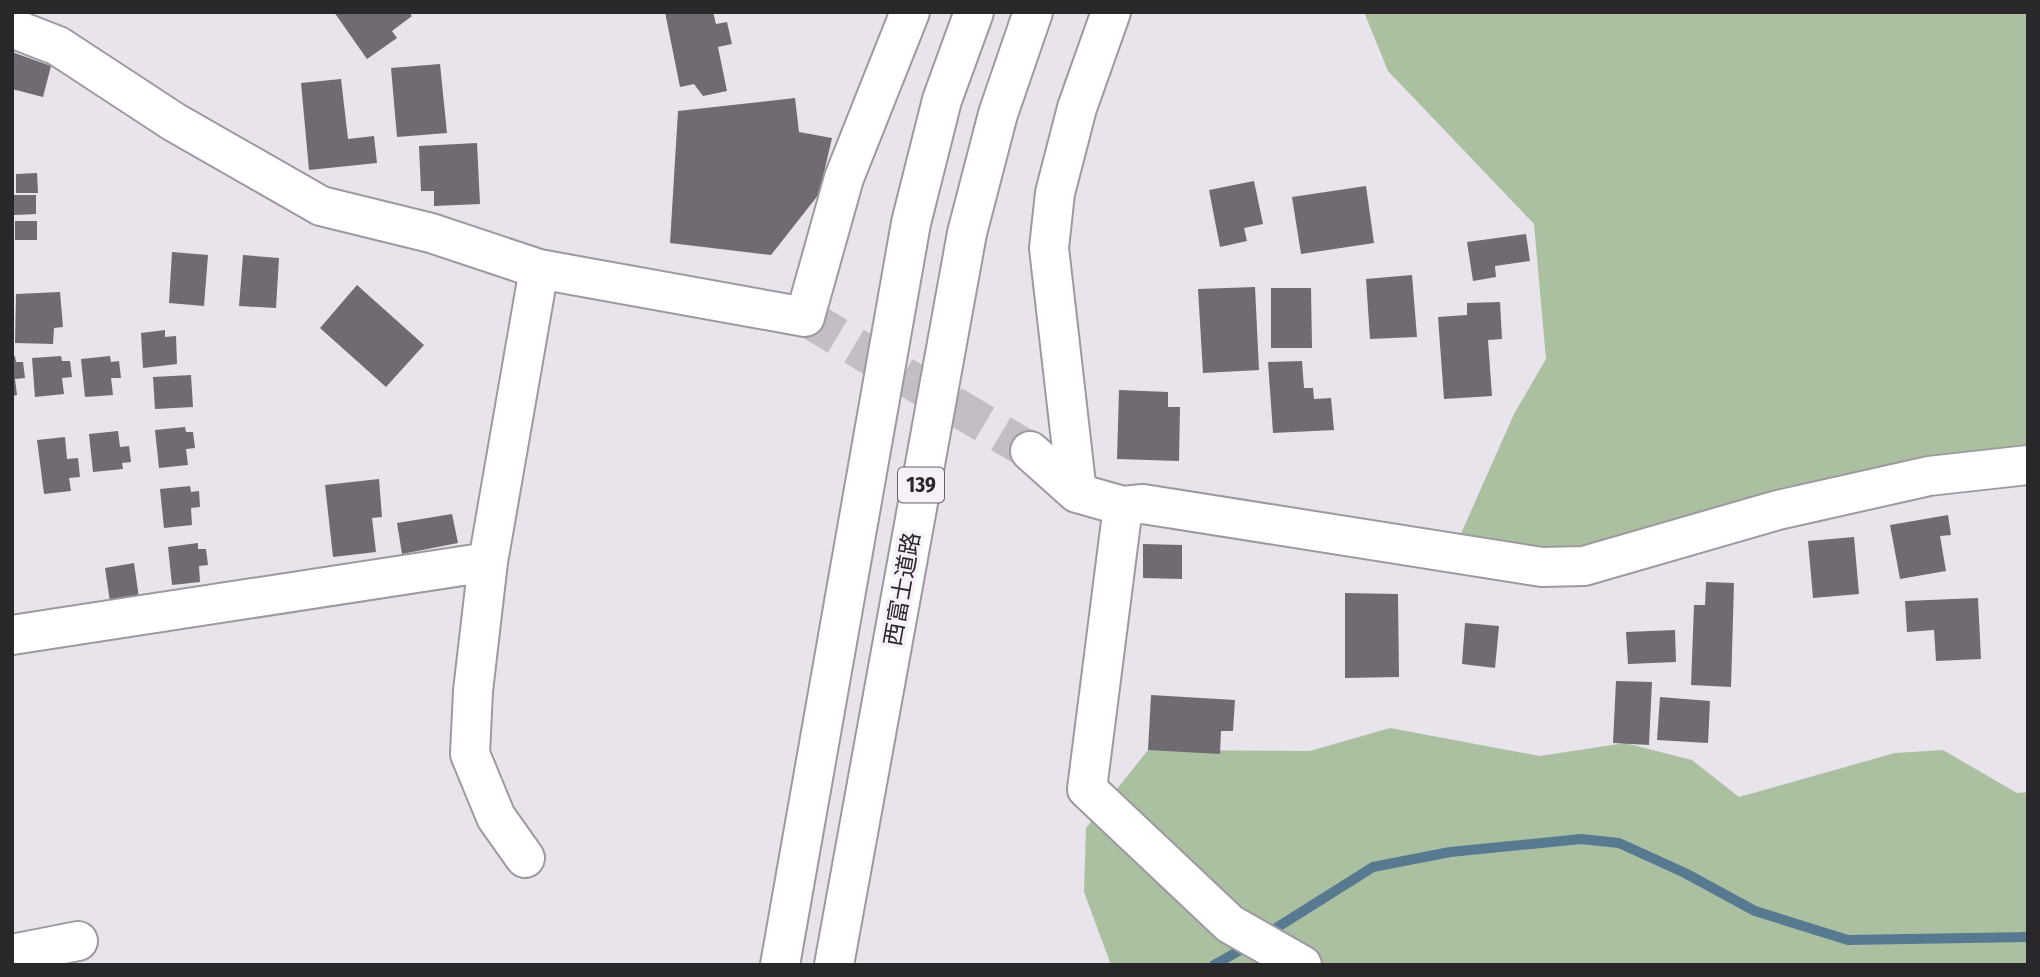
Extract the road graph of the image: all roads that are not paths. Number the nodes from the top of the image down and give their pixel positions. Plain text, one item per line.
1 (910, 12) edge
2 (974, 12) edge
3 (1034, 12) edge
4 (1111, 12) edge
5 (12, 28) edge
6 (538, 270) junction
7 (1030, 451) tunnel mouth
8 (2028, 465) edge
9 (1077, 493) junction
10 (1124, 506) junction
11 (488, 562) junction
12 (12, 635) edge
13 (525, 858) dead end
14 (78, 941) dead end
15 (12, 954) edge
16 (1287, 956) edge
17 (780, 965) edge
18 (834, 965) edge

1 - 6 main road
2 - 17 main road, 139
3 - 18 main road, 西富士道路 / 139
4 - 9 main road
5 - 6 main road
6 - 11 main road
7 - 9 main road
8 - 10 main road
9 - 10 main road
10 - 16 main road
11 - 12 main road
11 - 13 main road
14 - 15 main road

